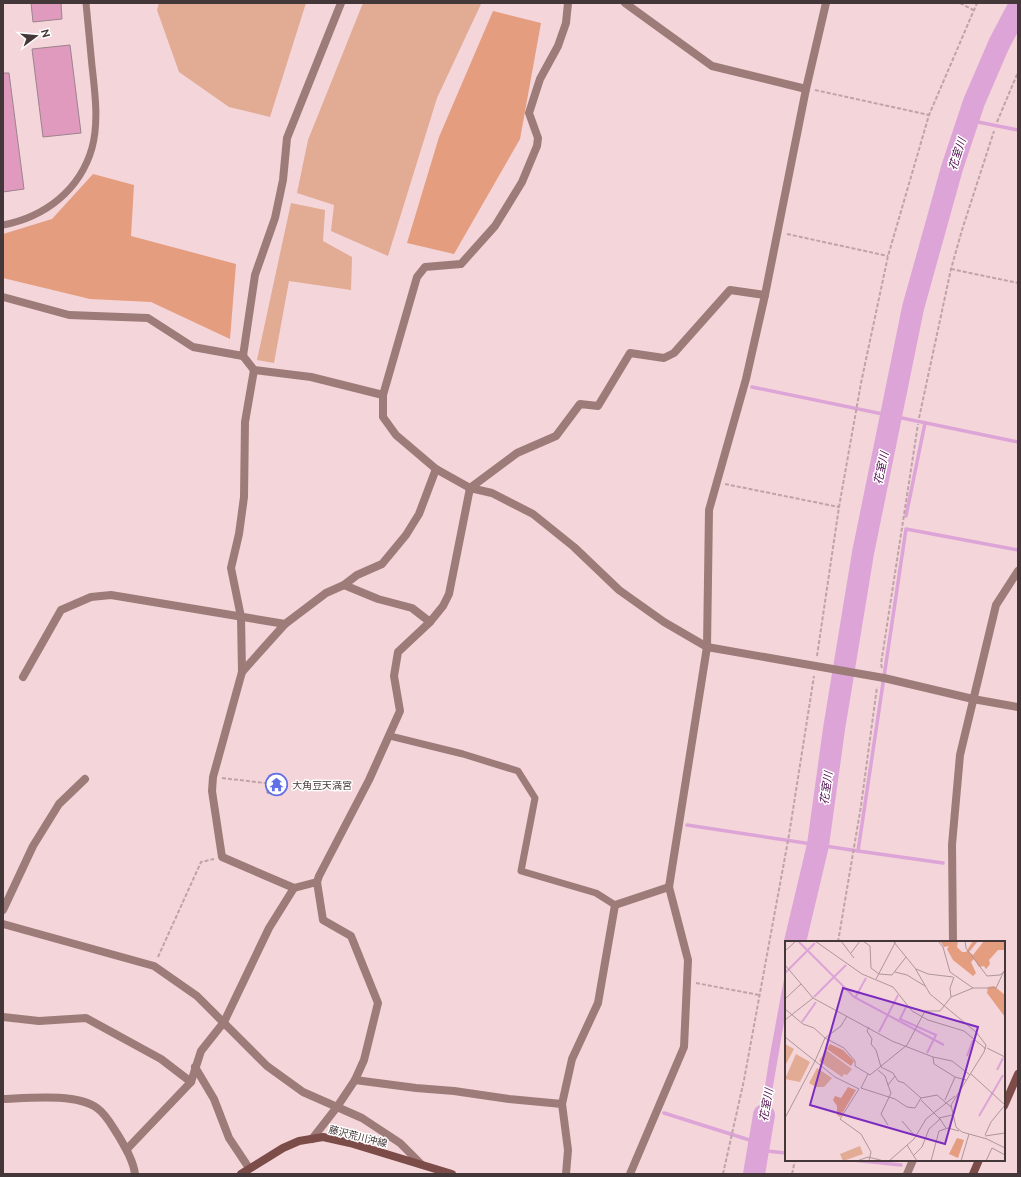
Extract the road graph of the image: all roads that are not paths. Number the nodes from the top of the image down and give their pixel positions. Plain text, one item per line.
1 (86, 3) edge
2 (341, 3) edge
3 (568, 3) edge
4 (625, 3) edge
5 (826, 3) edge
6 (806, 89) junction
7 (3, 225) edge
8 (765, 295) junction
9 (3, 297) edge
10 (243, 356) junction
11 (254, 370) junction
12 (383, 395) junction
13 (436, 469) junction
14 (470, 488) junction
15 (1018, 571) edge
16 (344, 585) junction
17 (241, 617) junction
18 (430, 622) junction
19 (285, 624) junction
20 (707, 647) junction
21 (242, 672) junction
22 (22, 678) dead end
23 (973, 699) junction
24 (1018, 707) edge
25 (390, 736) junction
26 (84, 779) dead end
27 (317, 882) junction
28 (669, 887) junction
29 (294, 888) junction
30 (615, 905) junction
31 (3, 910) edge
32 (3, 924) edge
33 (953, 941) edge
34 (3, 1017) edge
35 (224, 1022) junction
36 (195, 1067) junction
37 (1018, 1074) edge
38 (355, 1080) junction
39 (191, 1082) junction
40 (3, 1098) edge
41 (562, 1104) junction
42 (1005, 1104) edge
43 (337, 1107) junction
44 (312, 1139) junction
45 (127, 1149) junction
46 (913, 1161) edge
47 (979, 1161) edge
48 (421, 1164) junction
49 (249, 1168) junction
50 (135, 1174) edge
51 (241, 1174) edge
52 (452, 1174) edge
53 (566, 1174) edge
54 (630, 1174) edge
55 (907, 1174) edge
56 (973, 1174) edge

1 - 7 lane
2 - 10 street
3 - 12 street
4 - 6 street
5 - 6 street
6 - 8 street
8 - 14 street
8 - 20 street
9 - 10 street
10 - 11 street
11 - 12 street
11 - 17 street
12 - 13 street
13 - 14 street
13 - 16 street
14 - 18 street
14 - 20 street
15 - 23 street
16 - 18 street
16 - 19 street
17 - 19 street
17 - 21 street
17 - 22 street
18 - 25 street
19 - 21 street
20 - 23 street
20 - 28 street
21 - 29 street
23 - 24 street
23 - 33 street
25 - 27 street
25 - 30 lane
26 - 31 street
27 - 29 street
27 - 38 street
28 - 30 street
28 - 54 street
29 - 35 street
30 - 41 street
32 - 35 street
34 - 39 street
35 - 36 street
35 - 43 street
36 - 39 street
36 - 49 street
37 - 42 main road
38 - 41 street
38 - 43 street
39 - 45 street
40 - 45 street
41 - 53 street
43 - 44 street
43 - 48 street
44 - 48 main road, 藤沢荒川沖線
44 - 49 main road, 藤沢荒川沖線
45 - 50 street
46 - 55 street
47 - 56 main road
48 - 52 main road, 藤沢荒川沖線
49 - 51 main road, 藤沢荒川沖線

